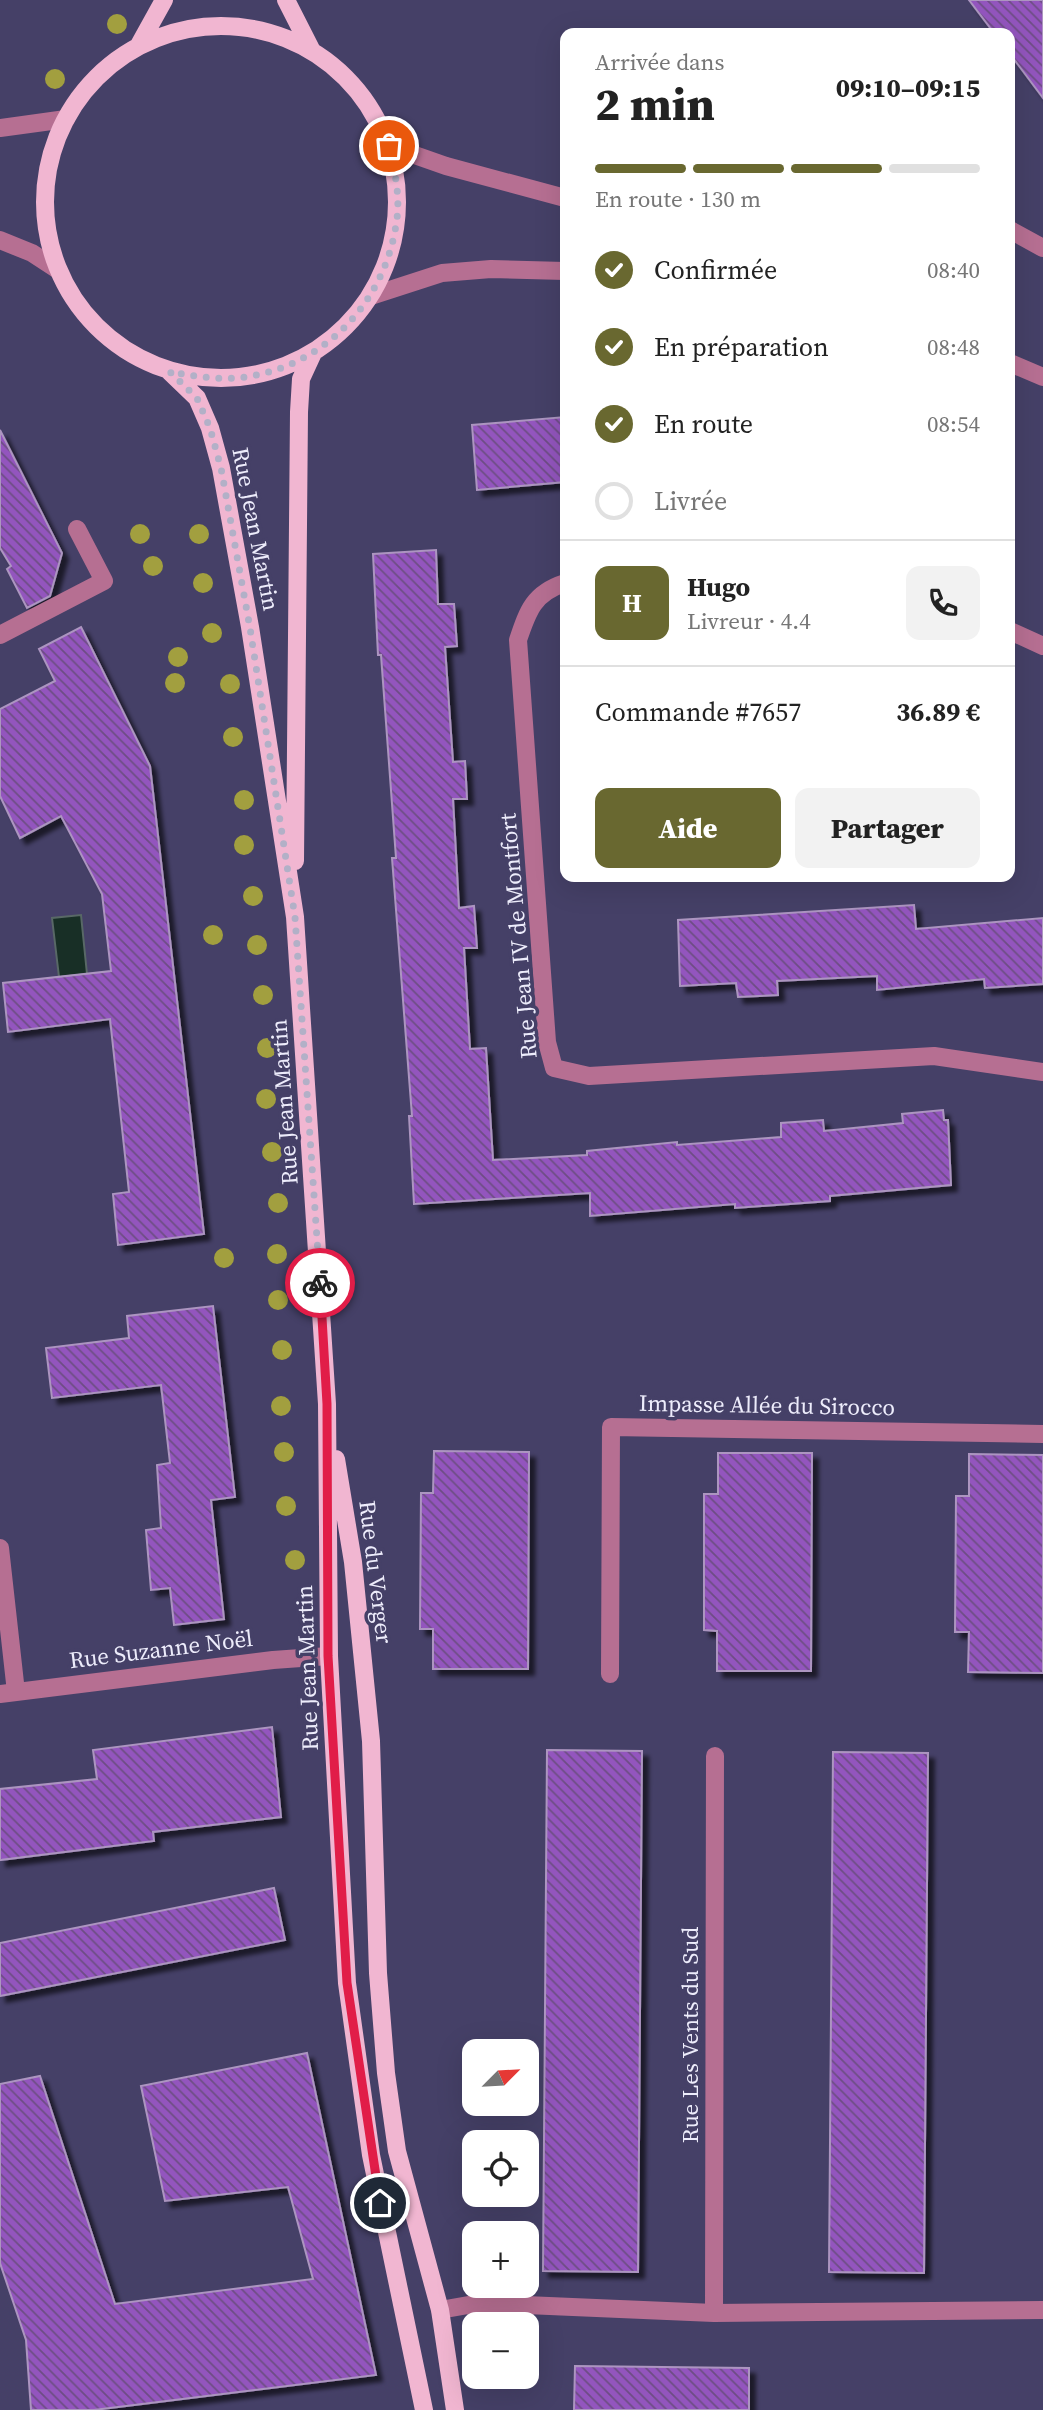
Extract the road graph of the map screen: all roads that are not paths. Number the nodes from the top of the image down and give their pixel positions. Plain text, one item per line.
1 (164, 0) edge
2 (286, 0) edge
3 (139, 46) junction
4 (311, 49) junction
5 (66, 119) junction
6 (0, 128) edge
7 (389, 146) junction
8 (560, 197) edge
9 (1015, 233) edge
10 (0, 240) edge
11 (1043, 248) edge
12 (58, 270) junction
13 (560, 271) edge
14 (371, 296) junction
15 (313, 353) junction
16 (1015, 365) edge
17 (170, 372) junction
18 (1043, 377) edge
19 (76, 530) dead end
20 (560, 585) edge
21 (1015, 633) edge
22 (0, 635) edge
23 (1043, 646) edge
24 (295, 917) junction
25 (1043, 1072) edge
26 (327, 1404) junction
27 (1043, 1434) edge
28 (0, 1548) edge
29 (328, 1656) junction
30 (610, 1674) dead end
31 (8, 1693) edge
32 (715, 1756) dead end
33 (440, 2310) junction
34 (1043, 2310) edge
35 (714, 2313) junction
36 (424, 2410) edge
37 (455, 2410) edge

1 - 3 main road
2 - 4 main road
3 - 4 main road
3 - 5 main road
4 - 7 main road
5 - 6 street
5 - 12 main road
7 - 8 street
7 - 14 main road
9 - 11 street
10 - 12 street
12 - 17 main road
13 - 14 street
14 - 15 main road
15 - 17 main road
15 - 24 main road, Rue Jean Martin
16 - 18 street
17 - 24 main road, Rue Jean Martin
19 - 22 street
20 - 25 street, Rue Jean IV de Montfort
21 - 23 street
24 - 26 main road, Rue Jean Martin
26 - 29 main road, Rue Jean Martin
26 - 33 main road, Rue du Verger
27 - 30 street, Impasse Allée du Sirocco
28 - 31 street
29 - 31 street, Rue Suzanne Noël
29 - 36 main road, Rue Jean Martin
32 - 35 street, Rue Les Vents du Sud
33 - 35 street
33 - 37 main road, Rue du Verger
34 - 35 street

